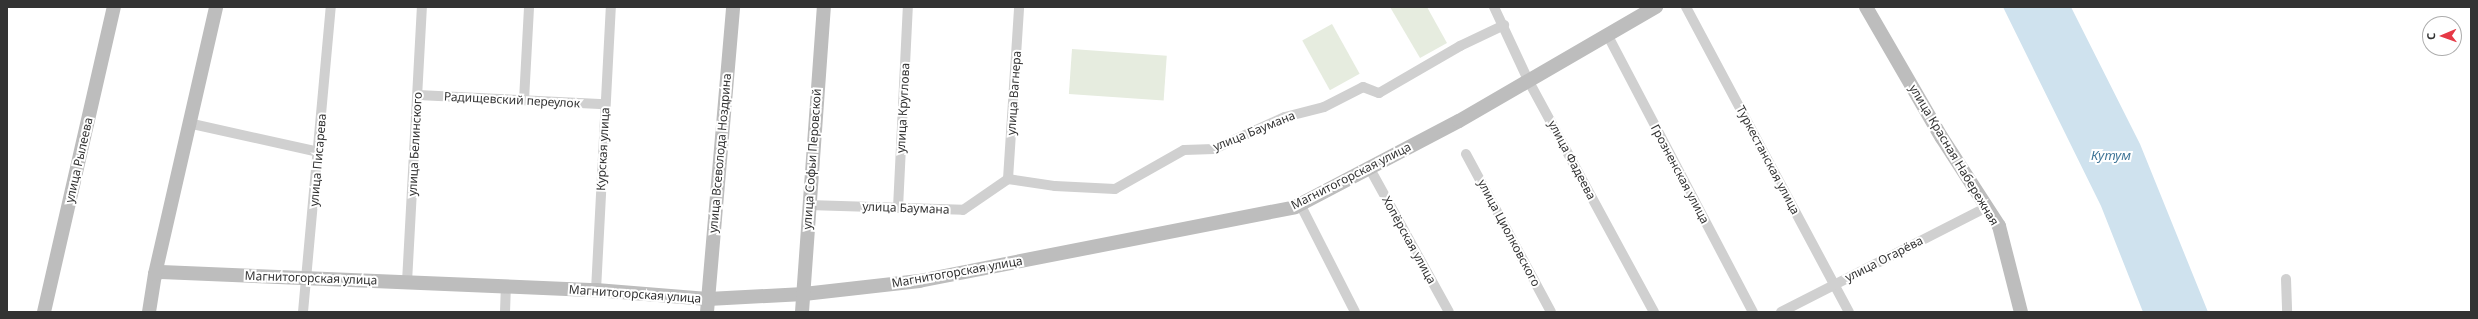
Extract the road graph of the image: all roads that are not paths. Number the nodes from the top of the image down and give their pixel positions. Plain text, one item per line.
1 (114, 7) edge
2 (216, 7) edge
3 (331, 7) edge
4 (422, 7) edge
5 (529, 7) edge
6 (610, 7) edge
7 (733, 7) edge
8 (824, 7) edge
9 (908, 7) edge
10 (1019, 7) edge
11 (1494, 7) edge
12 (1656, 7) edge
13 (1686, 7) edge
14 (1866, 7) edge
15 (1504, 25) junction
16 (1608, 36) junction
17 (1528, 80) junction
18 (418, 95) junction
19 (524, 100) junction
20 (606, 104) junction
21 (188, 123) junction
22 (319, 152) junction
23 (1466, 154) dead end
24 (1370, 169) junction
25 (1008, 179) junction
26 (1300, 204) junction
27 (808, 205) junction
28 (1987, 207) junction
29 (898, 208) junction
30 (155, 274) junction
31 (306, 278) junction
32 (2286, 279) dead end
33 (407, 282) junction
34 (1834, 285) junction
35 (506, 286) junction
36 (596, 290) junction
37 (804, 294) junction
38 (708, 306) edge
39 (44, 312) edge
40 (149, 312) edge
41 (303, 312) edge
42 (505, 312) edge
43 (802, 312) edge
44 (1355, 312) edge
45 (1449, 312) edge
46 (1551, 312) edge
47 (1654, 312) edge
48 (1753, 312) edge
49 (1781, 312) edge
50 (1849, 312) edge
51 (2021, 312) edge
52 (2286, 312) edge

1 - 39 main road, улица Рылеева
2 - 21 main road
3 - 22 street, улица Писарева
4 - 18 street, улица Белинского
5 - 19 street
6 - 20 street, Курская улица
7 - 38 main road, улица Всеволода Ноздрина
8 - 27 main road, улица Софьи Перовской
9 - 29 street, улица Круглова
10 - 25 street, улица Вагнера
11 - 15 street, улица Фадеева
12 - 16 main road, Магнитогорская улица
13 - 34 street, Туркестанская улица
14 - 28 main road, улица Красная Набережная
15 - 17 street, улица Фадеева
15 - 25 street, улица Баумана
16 - 17 main road, Магнитогорская улица
16 - 48 street, Грозненская улица
17 - 24 main road, Магнитогорская улица
17 - 47 street, улица Фадеева
18 - 19 street, Радищевский переулок
18 - 33 street, улица Белинского
19 - 20 street, Радищевский переулок
20 - 36 street, Курская улица
21 - 22 street
21 - 30 main road
22 - 31 street, улица Писарева
23 - 46 street, улица Циолковского
24 - 26 main road, Магнитогорская улица
24 - 45 street, Хопёрская улица
25 - 29 street, улица Баумана
26 - 37 main road, Магнитогорская улица
26 - 44 street
27 - 29 street, улица Баумана
27 - 37 main road, улица Софьи Перовской
28 - 34 street, улица Огарёва
28 - 51 main road, улица Красная Набережная
30 - 31 main road, Магнитогорская улица
30 - 40 main road
31 - 33 main road, Магнитогорская улица
31 - 41 street, улица Писарева
32 - 52 street
33 - 35 main road, Магнитогорская улица
34 - 49 street, улица Огарёва
34 - 50 street, Туркестанская улица
35 - 36 main road, Магнитогорская улица
35 - 42 street
36 - 38 main road, Магнитогорская улица
37 - 38 main road, Магнитогорская улица
37 - 43 main road, улица Софьи Перовской

